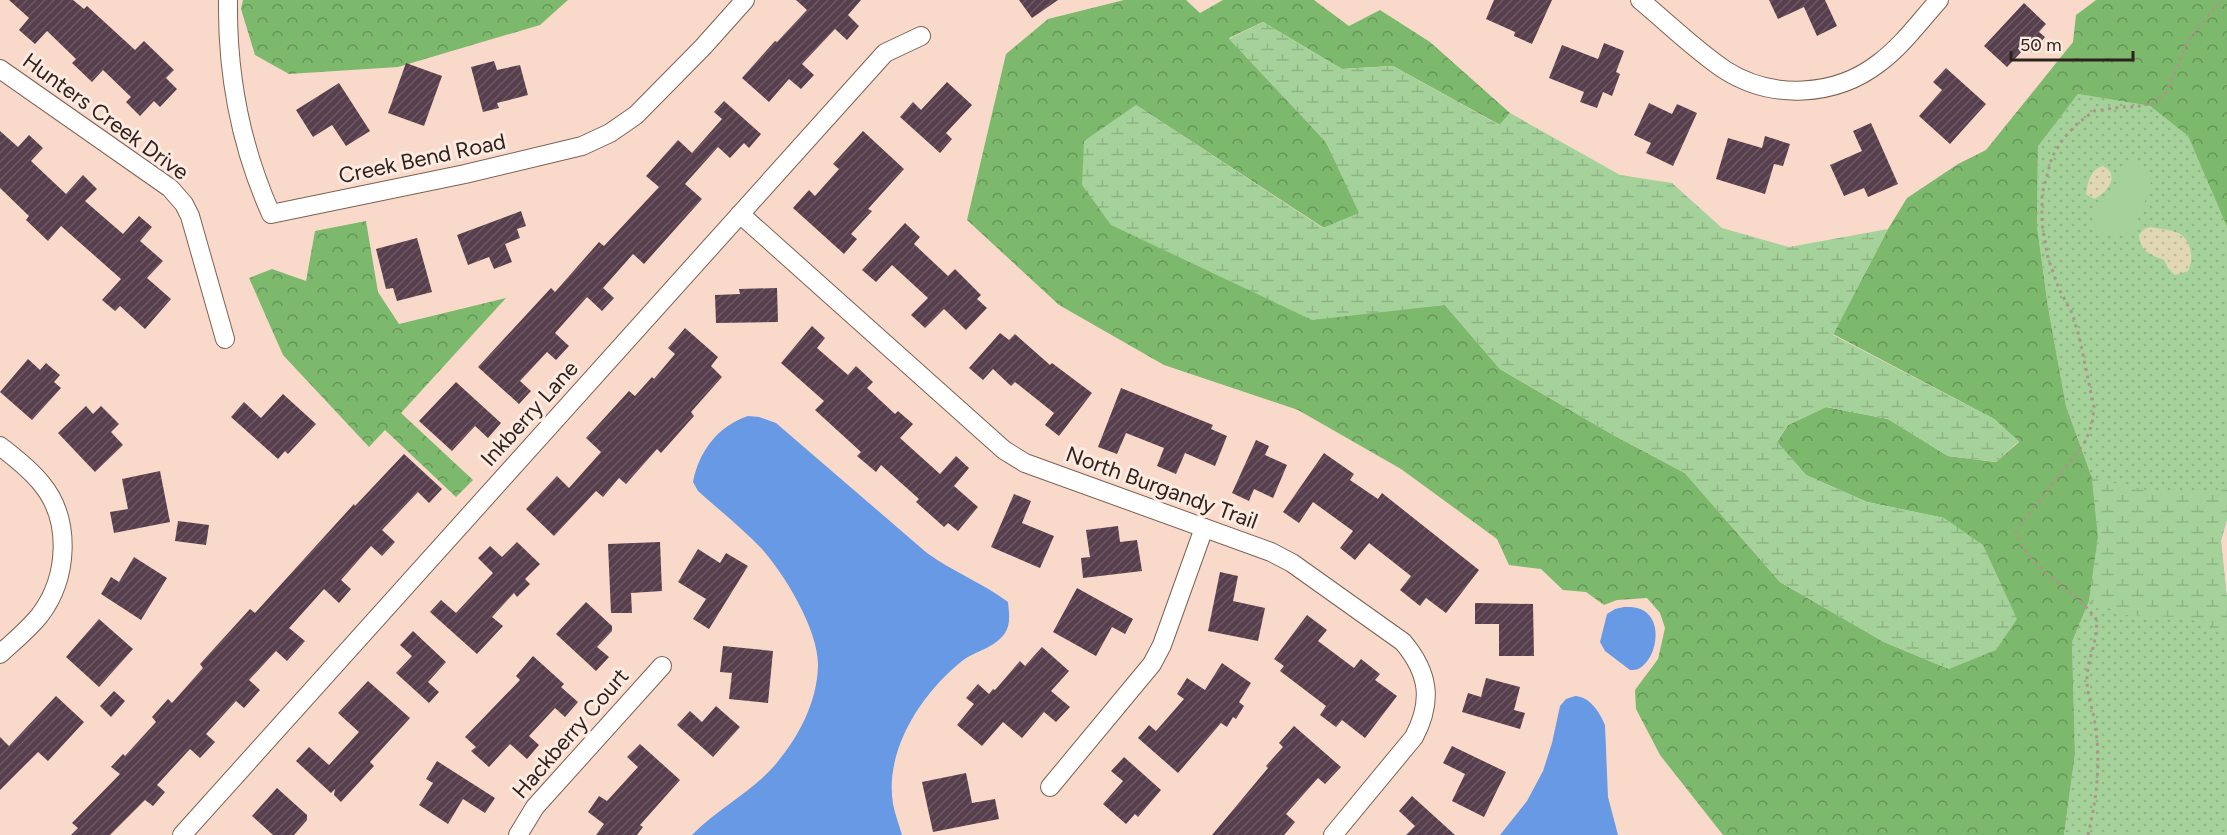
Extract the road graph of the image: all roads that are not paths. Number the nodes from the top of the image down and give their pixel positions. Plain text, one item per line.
1 (228, 0) edge
2 (745, 0) edge
3 (1640, 0) edge
4 (1939, 0) edge
5 (921, 36) dead end
6 (0, 69) edge
7 (740, 214) junction
8 (225, 339) dead end
9 (0, 446) edge
10 (1204, 528) junction
11 (0, 654) edge
12 (662, 666) dead end
13 (1050, 788) dead end
14 (187, 833) edge
15 (519, 835) edge
16 (1333, 835) edge

1 - 2 street, Creek Bend Road
3 - 4 street
5 - 7 street, Inkberry Lane
6 - 8 street, Hunters Creek Drive
7 - 10 street, North Burgandy Trail
7 - 14 street, Inkberry Lane
9 - 11 street
10 - 13 street
10 - 16 street, North Burgandy Trail
12 - 15 street, Hackberry Court

